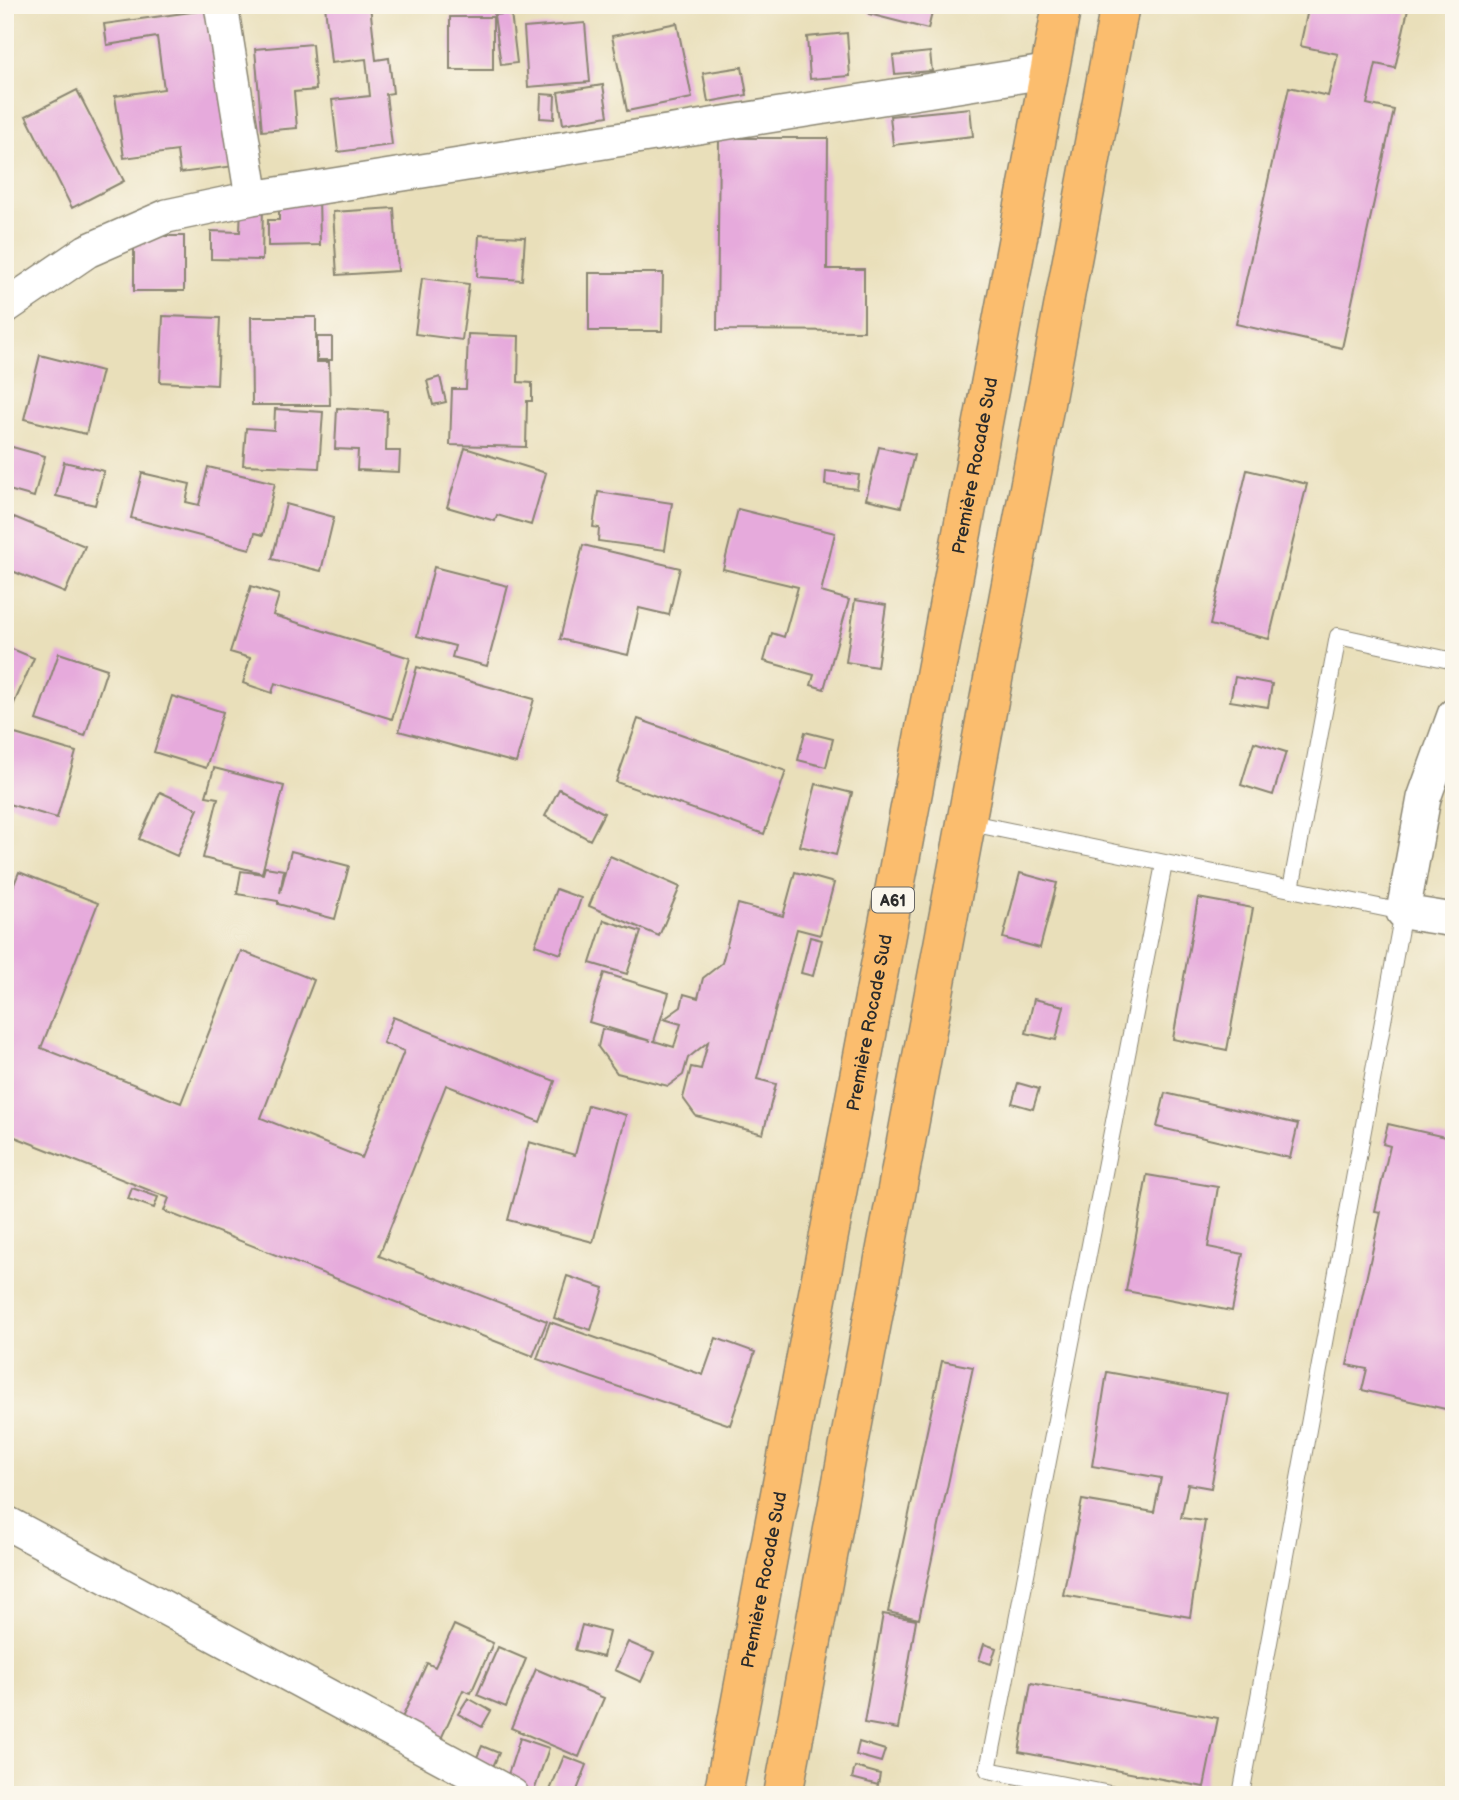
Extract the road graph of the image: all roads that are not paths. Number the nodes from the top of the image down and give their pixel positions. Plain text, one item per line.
1 (220, 5) edge
2 (1062, 5) edge
3 (1120, 5) edge
4 (1051, 71) junction
5 (252, 198) junction
6 (5, 307) edge
7 (1454, 661) edge
8 (1454, 715) edge
9 (967, 822) junction
10 (1164, 863) junction
11 (1292, 889) junction
12 (1403, 912) junction
13 (1454, 920) edge
14 (5, 1522) edge
15 (512, 1795) edge
16 (723, 1795) edge
17 (783, 1795) edge
18 (1115, 1795) edge
19 (1241, 1795) edge

1 - 5 street
2 - 4 highway, Première Rocade Sud / A61
3 - 9 highway
4 - 5 street
4 - 16 highway, Première Rocade Sud / A61
5 - 6 street
7 - 11 lane
8 - 12 street
9 - 10 lane
9 - 17 highway
10 - 11 lane
10 - 18 lane
11 - 12 lane
12 - 13 street
12 - 19 lane
14 - 15 street

